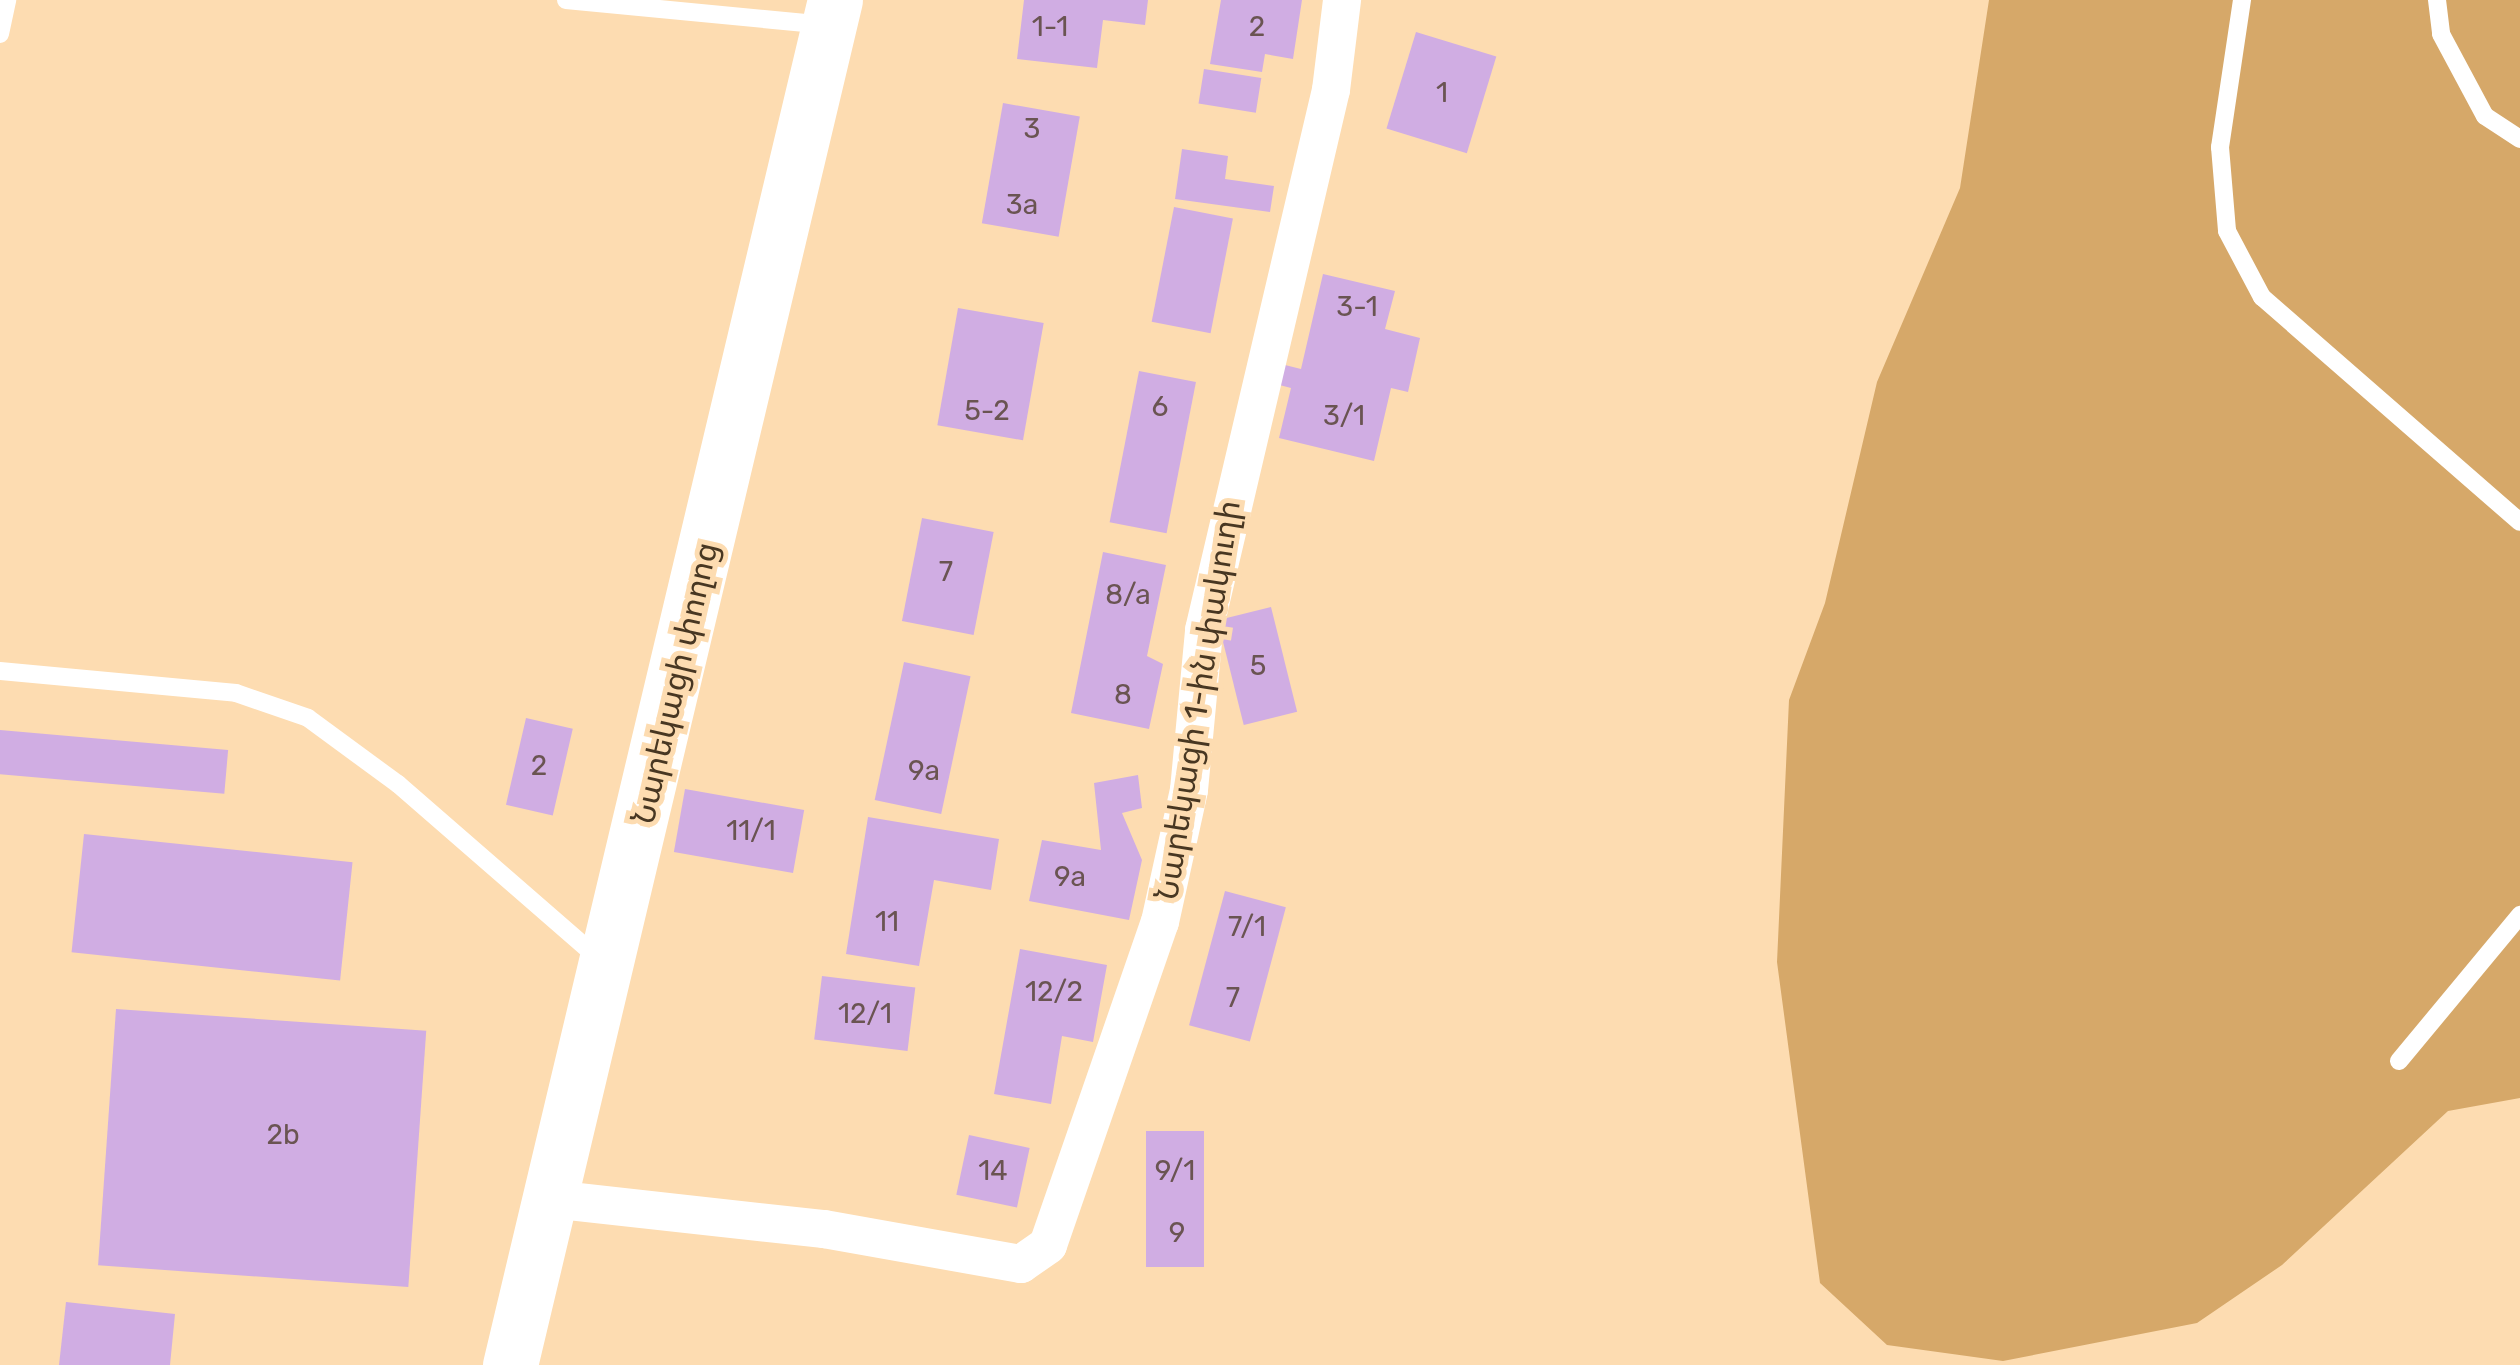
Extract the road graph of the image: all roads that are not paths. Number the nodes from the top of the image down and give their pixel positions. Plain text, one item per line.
1 (8, 0) edge
2 (566, 0) edge
3 (1342, 0) edge
4 (2242, 0) edge
5 (2437, 0) edge
6 (832, 13) edge
7 (0, 34) edge
8 (2520, 138) edge
9 (2520, 522) edge
10 (0, 672) edge
11 (2520, 915) edge
12 (608, 968) junction
13 (2399, 1061) dead end
14 (551, 1199) junction
15 (510, 1365) edge

1 - 7 lane
2 - 6 lane
3 - 14 street, Նարեկացի 1-ին փակուղի
4 - 9 lane
5 - 8 lane
6 - 12 highway, Նարեկացի փողոց
10 - 12 lane
11 - 13 lane
12 - 14 highway, Նարեկացի փողոց
14 - 15 highway, Նարեկացի փողոց

